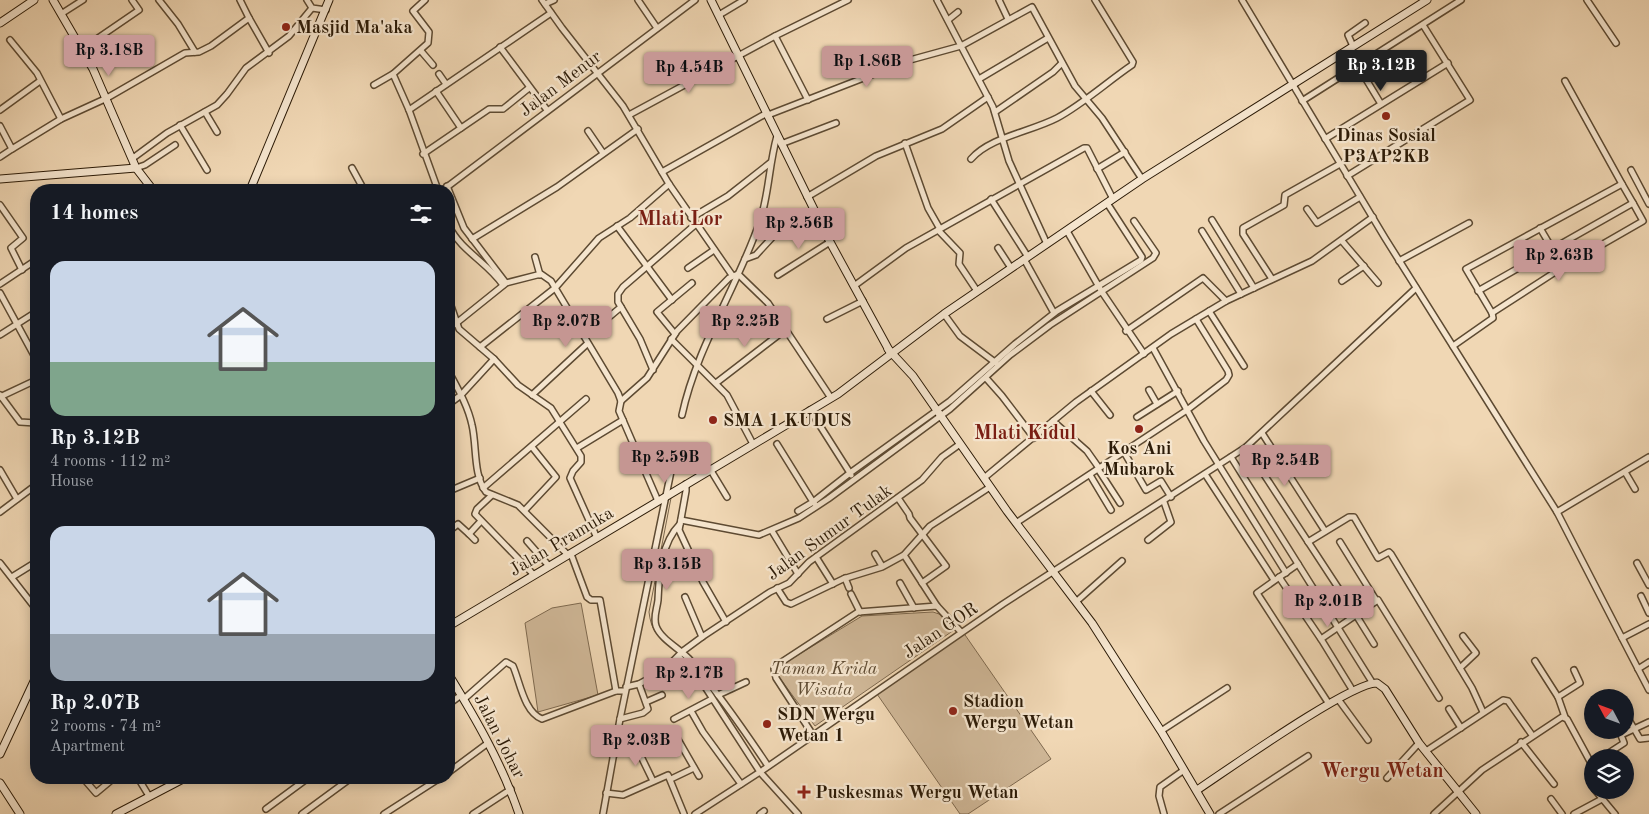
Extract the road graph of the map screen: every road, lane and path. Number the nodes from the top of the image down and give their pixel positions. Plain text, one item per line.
1 (34, 0) edge
2 (53, 0) edge
3 (83, 0) edge
4 (132, 0) edge
5 (159, 0) edge
6 (240, 0) edge
7 (307, 0) edge
8 (329, 0) edge
9 (425, 0) edge
10 (554, 0) edge
11 (638, 0) edge
12 (695, 0) edge
13 (711, 0) edge
14 (744, 0) edge
15 (848, 0) edge
16 (937, 0) edge
17 (999, 0) edge
18 (1095, 0) edge
19 (1242, 0) edge
20 (1427, 0) edge
21 (1461, 0) edge
22 (1587, 0) edge
23 (544, 2) edge
24 (312, 8) junction
25 (326, 10) junction
26 (958, 12) dead end
27 (551, 13) junction
28 (61, 14) junction
29 (719, 15) junction
30 (250, 18) junction
31 (1008, 19) junction
32 (948, 20) junction
33 (0, 23) edge
34 (1365, 23) dead end
35 (1424, 25) junction
36 (657, 28) junction
37 (775, 36) junction
38 (1048, 38) junction
39 (10, 40) dead end
40 (1616, 43) dead end
41 (1352, 44) junction
42 (961, 46) junction
43 (500, 48) junction
44 (82, 49) junction
45 (421, 51) junction
46 (195, 52) junction
47 (269, 53) junction
48 (740, 55) junction
49 (1062, 63) junction
50 (1448, 63) junction
51 (433, 65) dead end
52 (1358, 66) junction
53 (596, 73) junction
54 (393, 74) junction
55 (439, 74) dead end
56 (979, 78) junction
57 (40, 81) junction
58 (1565, 81) dead end
59 (446, 84) junction
60 (1293, 84) junction
61 (374, 86) dead end
62 (529, 88) junction
63 (436, 90) junction
64 (988, 97) junction
65 (107, 98) junction
66 (1086, 98) junction
67 (808, 100) junction
68 (1301, 100) junction
69 (1381, 104) junction
70 (0, 110) edge
71 (409, 110) junction
72 (547, 110) junction
73 (205, 112) junction
74 (995, 112) junction
75 (767, 114) junction
76 (629, 115) junction
77 (61, 119) junction
78 (836, 123) dead end
79 (180, 125) junction
80 (0, 126) edge
81 (461, 128) junction
82 (638, 129) junction
83 (588, 131) dead end
84 (217, 132) dead end
85 (777, 136) junction
86 (1325, 139) junction
87 (1003, 141) junction
88 (905, 143) junction
89 (781, 144) junction
90 (175, 145) dead end
91 (12, 149) junction
92 (1126, 152) junction
93 (603, 153) junction
94 (423, 154) junction
95 (0, 157) edge
96 (133, 158) junction
97 (971, 159) dead end
98 (770, 163) junction
99 (1340, 164) junction
100 (136, 168) junction
101 (352, 168) dead end
102 (1097, 169) junction
103 (207, 170) dead end
104 (1630, 170) dead end
105 (662, 172) junction
106 (1347, 176) junction
107 (0, 179) edge
108 (1142, 179) junction
109 (1020, 183) junction
110 (148, 184) edge
111 (253, 184) edge
112 (361, 184) edge
113 (436, 184) edge
114 (450, 184) edge
115 (669, 184) junction
116 (1622, 184) junction
117 (808, 197) junction
118 (1360, 197) junction
119 (991, 199) junction
120 (1110, 201) junction
121 (1633, 202) junction
122 (1649, 204) edge
123 (1, 208) edge
124 (455, 209) edge
125 (1307, 209) dead end
126 (1372, 217) junction
127 (692, 218) junction
128 (1649, 218) edge
129 (1212, 220) dead end
130 (1134, 221) dead end
131 (1643, 221) junction
132 (1469, 222) dead end
133 (696, 224) junction
134 (617, 226) junction
135 (1540, 228) junction
136 (939, 229) junction
137 (1067, 230) junction
138 (778, 231) dead end
139 (1202, 231) dead end
140 (455, 236) edge
141 (472, 239) junction
142 (1342, 241) junction
143 (830, 242) junction
144 (1047, 244) junction
145 (998, 248) dead end
146 (1552, 248) junction
147 (714, 250) junction
148 (535, 257) dead end
149 (1026, 258) junction
150 (745, 259) junction
151 (1399, 260) junction
152 (30, 264) edge
153 (648, 265) junction
154 (1364, 266) junction
155 (1563, 267) junction
156 (688, 268) dead end
157 (1011, 268) junction
158 (22, 270) junction
159 (540, 274) junction
160 (738, 274) junction
161 (732, 275) junction
162 (778, 275) dead end
163 (1272, 278) junction
164 (1342, 281) dead end
165 (692, 283) dead end
166 (1378, 283) dead end
167 (0, 284) edge
168 (505, 284) junction
169 (854, 286) junction
170 (555, 288) junction
171 (1254, 288) junction
172 (1416, 288) junction
173 (1100, 289) junction
174 (978, 291) junction
175 (1478, 291) junction
176 (0, 293) edge
177 (1241, 294) junction
178 (672, 300) junction
179 (863, 301) junction
180 (1226, 302) junction
181 (621, 307) junction
182 (1209, 311) junction
183 (1054, 313) junction
184 (1492, 313) junction
185 (944, 314) junction
186 (30, 315) edge
187 (827, 319) dead end
188 (1196, 319) junction
189 (455, 320) edge
190 (17, 323) junction
191 (456, 323) junction
192 (785, 330) junction
193 (1126, 331) junction
194 (590, 333) dead end
195 (675, 334) junction
196 (0, 335) edge
197 (671, 339) junction
198 (587, 344) junction
199 (1453, 346) junction
200 (480, 347) junction
201 (30, 348) edge
202 (1153, 348) junction
203 (890, 352) junction
204 (1144, 354) junction
205 (494, 359) junction
206 (696, 364) junction
207 (997, 364) junction
208 (1244, 366) dead end
209 (653, 370) junction
210 (986, 378) junction
211 (30, 383) edge
212 (716, 383) junction
213 (455, 384) edge
214 (1149, 390) dead end
215 (1178, 391) junction
216 (1091, 392) junction
217 (461, 395) junction
218 (532, 395) junction
219 (0, 396) edge
220 (831, 398) junction
221 (455, 400) edge
222 (586, 400) dead end
223 (621, 401) junction
224 (1157, 404) junction
225 (810, 410) junction
226 (1186, 410) junction
227 (938, 413) junction
228 (682, 415) dead end
229 (1110, 415) dead end
230 (1137, 417) dead end
231 (623, 420) junction
232 (561, 421) junction
233 (1053, 421) junction
234 (30, 423) edge
235 (1262, 432) junction
236 (1034, 438) junction
237 (753, 444) junction
238 (777, 444) dead end
239 (960, 444) junction
240 (532, 447) junction
241 (1246, 447) junction
242 (577, 448) junction
243 (675, 452) dead end
244 (1124, 452) junction
245 (1231, 457) junction
246 (1649, 457) edge
247 (1220, 465) junction
248 (710, 469) junction
249 (1098, 469) junction
250 (0, 470) edge
251 (1624, 472) junction
252 (1205, 474) junction
253 (1090, 475) junction
254 (852, 476) junction
255 (480, 478) junction
256 (984, 478) junction
257 (686, 484) junction
258 (990, 487) junction
259 (455, 488) edge
260 (483, 488) junction
261 (1635, 489) dead end
262 (30, 490) edge
263 (492, 495) junction
264 (666, 496) junction
265 (728, 497) dead end
266 (1171, 497) junction
267 (898, 498) junction
268 (17, 499) junction
269 (658, 501) junction
270 (1164, 502) junction
271 (1120, 503) dead end
272 (815, 504) junction
273 (525, 510) junction
274 (1111, 510) dead end
275 (798, 511) dead end
276 (0, 512) edge
277 (1557, 512) junction
278 (681, 519) junction
279 (482, 521) junction
280 (1016, 523) junction
281 (455, 526) edge
282 (772, 531) junction
283 (1325, 531) junction
284 (922, 532) junction
285 (469, 534) junction
286 (597, 538) junction
287 (475, 540) dead end
288 (1148, 540) dead end
289 (527, 541) dead end
290 (1308, 542) junction
291 (1340, 542) dead end
292 (569, 554) junction
293 (875, 554) dead end
294 (904, 555) junction
295 (816, 557) junction
296 (1122, 561) dead end
297 (0, 563) edge
298 (1636, 563) dead end
299 (1298, 564) junction
300 (30, 566) edge
301 (550, 566) junction
302 (882, 566) junction
303 (1052, 571) junction
304 (1286, 572) junction
305 (798, 574) junction
306 (534, 575) junction
307 (12, 577) junction
308 (845, 578) junction
309 (1277, 579) junction
310 (900, 583) dead end
311 (922, 583) junction
312 (833, 584) junction
313 (1649, 585) edge
314 (777, 588) junction
315 (849, 588) dead end
316 (851, 594) dead end
317 (1641, 596) dead end
318 (684, 597) dead end
319 (647, 599) junction
320 (657, 600) junction
321 (1077, 600) junction
322 (1376, 600) junction
323 (30, 601) edge
324 (937, 606) junction
325 (914, 608) junction
326 (860, 612) junction
327 (1649, 613) edge
328 (1356, 615) junction
329 (455, 622) edge
330 (726, 622) junction
331 (1649, 624) edge
332 (1340, 628) junction
333 (961, 632) junction
334 (1463, 636) dead end
335 (702, 637) junction
336 (1622, 638) junction
337 (1321, 639) junction
338 (1374, 644) dead end
339 (681, 654) junction
340 (1535, 661) dead end
341 (1649, 662) edge
342 (1460, 668) junction
343 (1638, 668) junction
344 (1574, 670) dead end
345 (746, 682) dead end
346 (1372, 682) junction
347 (455, 684) edge
348 (639, 684) junction
349 (1227, 688) dead end
350 (626, 689) junction
351 (30, 690) edge
352 (1649, 690) edge
353 (616, 691) junction
354 (1353, 691) junction
355 (662, 696) dead end
356 (718, 696) junction
357 (463, 697) junction
358 (1558, 697) junction
359 (1439, 698) dead end
360 (712, 699) junction
361 (1338, 699) junction
362 (455, 701) edge
363 (646, 702) junction
364 (1329, 704) junction
365 (1449, 709) dead end
366 (690, 711) junction
367 (1483, 712) junction
368 (1564, 716) junction
369 (620, 719) junction
370 (674, 719) dead end
371 (1649, 722) edge
372 (1461, 728) junction
373 (1634, 729) joint
374 (1161, 731) junction
375 (813, 735) junction
376 (1532, 735) junction
377 (676, 736) dead end
378 (655, 738) dead end
379 (1649, 738) edge
380 (1622, 739) edge
381 (1368, 740) dead end
382 (1522, 742) junction
383 (488, 743) junction
384 (1419, 743) junction
385 (636, 746) junction
386 (1615, 749) edge
387 (1426, 751) junction
388 (1584, 751) edge
389 (0, 754) edge
390 (612, 754) junction
391 (1308, 756) dead end
392 (455, 768) edge
393 (694, 768) junction
394 (763, 770) junction
395 (1184, 770) junction
396 (699, 776) dead end
397 (1387, 778) dead end
398 (671, 779) junction
399 (653, 780) junction
400 (0, 783) edge
401 (88, 784) edge
402 (107, 784) edge
403 (142, 784) edge
404 (173, 784) edge
405 (300, 784) edge
406 (343, 784) edge
407 (431, 784) edge
408 (741, 784) junction
409 (1554, 784) dead end
410 (511, 789) junction
411 (1197, 790) junction
412 (1458, 793) junction
413 (606, 794) junction
414 (149, 796) junction
415 (1552, 799) dead end
416 (1602, 799) joint
417 (266, 809) dead end
418 (20, 814) edge
419 (116, 814) edge
420 (302, 814) edge
421 (384, 814) edge
422 (473, 814) edge
423 (519, 814) edge
424 (603, 814) edge
425 (684, 814) edge
426 (695, 814) edge
427 (798, 814) edge
428 (1164, 814) edge
429 (1210, 814) edge
430 (1219, 814) edge
431 (1434, 814) edge
432 (1476, 814) edge
433 (1562, 814) edge
434 (1574, 814) edge
435 (1615, 814) edge

1 - 33 street
2 - 28 street
3 - 28 street
4 - 44 street
5 - 46 street
6 - 30 street
7 - 24 street
8 - 25 street
9 - 45 street
10 - 23 street
11 - 36 street
12 - 36 street, Jalan Menur
13 - 29 street
14 - 29 street
15 - 37 street
16 - 32 street
17 - 31 street
18 - 66 street
19 - 60 street
20 - 41 street, Jalan Pramuka
21 - 35 street
22 - 40 street
23 - 27 street
24 - 25 street
24 - 47 street
25 - 111 street
26 - 32 street
27 - 43 street
27 - 53 street
28 - 44 street
29 - 48 street
30 - 46 street
30 - 47 street
31 - 38 street
31 - 42 street
32 - 42 street
34 - 41 street
35 - 50 street
35 - 52 street
36 - 53 street, Jalan Menur
37 - 48 street
37 - 67 street
38 - 49 street
38 - 56 street
39 - 57 street
41 - 60 street, Jalan Pramuka
42 - 56 street
42 - 67 street
43 - 59 street
43 - 62 street
44 - 65 street
45 - 51 street
45 - 54 street
46 - 65 street
47 - 73 street
48 - 75 street
48 - 76 street
49 - 66 street
49 - 74 street
50 - 69 street
50 - 106 street
52 - 68 street
52 - 69 street
53 - 72 street, Jalan Menur
53 - 76 street
54 - 61 street
54 - 71 street
55 - 59 street
56 - 64 street
57 - 70 street
57 - 77 street
58 - 116 street
59 - 63 street
60 - 68 street
60 - 108 street, Jalan Pramuka
62 - 72 street
62 - 81 street
63 - 71 street
63 - 81 street
64 - 74 street
64 - 88 street
65 - 77 street
65 - 96 street
66 - 87 street
66 - 92 street
67 - 75 street
68 - 86 street
69 - 86 street
71 - 94 street
72 - 114 street, Jalan Menur
73 - 79 street
73 - 84 street
74 - 87 street
75 - 85 street
75 - 105 street
76 - 82 street
77 - 91 street
78 - 89 street
79 - 96 street
79 - 103 street
80 - 91 street
81 - 94 street
82 - 93 street
82 - 105 street
83 - 93 street
85 - 89 street
85 - 98 street
86 - 99 street
87 - 97 street
87 - 109 street
88 - 117 street
88 - 136 street
89 - 117 street
90 - 100 street
91 - 95 street
92 - 102 street
92 - 108 street
93 - 141 street
94 - 113 street
96 - 100 street
98 - 127 street
98 - 150 street
99 - 106 street
99 - 163 street
100 - 107 street
100 - 110 street
101 - 112 street
102 - 109 street
102 - 120 street
104 - 122 street
105 - 115 street
106 - 118 street
108 - 120 street, Jalan Pramuka
109 - 119 street
109 - 144 street
115 - 127 street
115 - 134 street
116 - 121 street
116 - 135 street
117 - 143 street
118 - 125 street
118 - 126 street
119 - 136 street
119 - 149 street
120 - 137 street, Jalan Pramuka
120 - 173 street
121 - 131 street
121 - 146 street
123 - 158 street
124 - 141 street
126 - 142 street
126 - 151 street
127 - 133 street
128 - 131 street
129 - 171 street
130 - 173 street
131 - 155 street
132 - 151 street
133 - 147 street
133 - 153 street
134 - 153 street
134 - 170 street
135 - 146 street
135 - 175 street
136 - 169 street
136 - 174 street
137 - 144 street, Jalan Pramuka
137 - 173 street
138 - 150 street
139 - 177 street
140 - 168 street
141 - 168 street
142 - 154 street
142 - 163 street
143 - 162 street
143 - 169 street
144 - 149 street, Jalan Pramuka
145 - 157 street
146 - 155 street
146 - 175 street
147 - 156 street
147 - 161 street
148 - 159 street
149 - 157 street, Jalan Pramuka
149 - 183 street
150 - 160 street
151 - 172 street
152 - 158 street
153 - 178 street
153 - 181 street
154 - 164 street
154 - 166 street
155 - 184 street
157 - 174 street, Jalan Pramuka
158 - 167 street
159 - 168 street
159 - 170 street
160 - 161 street
160 - 192 street
160 - 206 street
161 - 195 street
163 - 171 street
165 - 178 street
168 - 191 street
169 - 179 street
170 - 198 street
170 - 200 street
171 - 177 street
172 - 199 street
172 - 235 street, Jalan GOR
173 - 183 street
173 - 193 street
173 - 207 street
174 - 185 street, Jalan Pramuka
175 - 184 street
176 - 190 street
177 - 180 street
178 - 195 street
179 - 187 street
179 - 203 street
180 - 182 street
180 - 193 street
181 - 194 street
181 - 209 street
182 - 188 street
182 - 208 street
183 - 207 street
184 - 199 street
185 - 203 street, Jalan Pramuka
185 - 207 street
186 - 190 street
188 - 202 street
188 - 226 street
189 - 191 street
190 - 196 street
190 - 201 street
191 - 200 street
192 - 212 street
192 - 220 street
193 - 204 street
195 - 197 street
197 - 206 street
197 - 209 street
198 - 218 street
198 - 223 street
199 - 277 street
200 - 205 street
202 - 204 street
202 - 215 street
203 - 220 street, Jalan Pramuka
203 - 227 street
204 - 216 street
205 - 217 street
205 - 218 street
206 - 212 street
206 - 228 street
207 - 210 street
207 - 227 street
209 - 223 street
210 - 227 street
210 - 236 street
211 - 219 street
212 - 237 street
213 - 217 street
214 - 224 street
215 - 224 street
215 - 226 street
216 - 229 street
216 - 233 street
217 - 221 street
217 - 255 street
218 - 232 street
219 - 234 street
220 - 225 street, Jalan Pramuka
222 - 232 street
223 - 231 street
224 - 230 street
225 - 237 street, Jalan Pramuka
225 - 254 street
226 - 244 street
226 - 247 street
227 - 239 street
227 - 254 street
231 - 242 street
231 - 269 street
232 - 240 street
232 - 242 street
233 - 236 street
233 - 249 street
235 - 241 street, Jalan GOR
235 - 283 street
236 - 256 street
237 - 248 street, Jalan Pramuka
238 - 272 street
239 - 256 street
239 - 267 street, Jalan Sumur Tulak
240 - 260 street
240 - 273 street
241 - 245 street, Jalan GOR
241 - 290 street
242 - 286 street
243 - 264 street
244 - 249 street
244 - 266 street
245 - 247 street, Jalan GOR
245 - 299 street
246 - 251 street
247 - 252 street, Jalan GOR
247 - 304 street
248 - 257 street, Jalan Pramuka
248 - 265 street
249 - 253 street
249 - 271 street
250 - 268 street
251 - 261 street
251 - 277 street
252 - 266 street, Jalan GOR
252 - 309 street
253 - 274 street
253 - 280 street
254 - 272 street
255 - 259 street
255 - 260 street
256 - 258 street
257 - 264 street, Jalan Pramuka
257 - 278 street
258 - 280 street
258 - 284 street
260 - 263 street
262 - 268 street
263 - 273 street
263 - 279 street
264 - 269 street, Jalan Pramuka
264 - 319 street
266 - 270 street, Jalan GOR
267 - 284 street
267 - 295 street, Jalan Sumur Tulak
268 - 276 street
269 - 286 street, Jalan Pramuka
270 - 288 street
270 - 303 street, Jalan GOR
272 - 275 street
272 - 282 street
273 - 292 street
277 - 336 street
278 - 282 street
278 - 320 street
278 - 330 street
279 - 285 street
279 - 306 street
280 - 303 street
281 - 285 street
282 - 305 street
283 - 290 street
283 - 342 street
284 - 294 street
284 - 311 street
285 - 287 street
286 - 292 street, Jalan Pramuka
289 - 301 street
290 - 328 street
291 - 322 street
292 - 301 street, Jalan Pramuka
292 - 353 street
293 - 302 street
294 - 302 street
294 - 311 street
295 - 305 street, Jalan Sumur Tulak
295 - 312 street
296 - 321 street
297 - 307 street
298 - 313 street
299 - 304 street
299 - 332 street
300 - 307 street
301 - 306 street, Jalan Pramuka
302 - 308 street
303 - 321 street
303 - 333 street, Jalan GOR
304 - 309 street
305 - 314 street, Jalan Sumur Tulak
306 - 329 street, Jalan Pramuka
307 - 323 street
308 - 312 street
308 - 315 street
309 - 337 street
309 - 364 street
310 - 325 street
311 - 324 street
312 - 314 street
314 - 330 street, Jalan Sumur Tulak
316 - 326 street
317 - 327 street
318 - 335 street
319 - 320 street
319 - 350 street
320 - 339 street
321 - 374 street
322 - 328 street
322 - 359 street
324 - 325 street
324 - 333 street
325 - 326 street
326 - 375 street
328 - 332 street
328 - 338 street
330 - 335 street, Jalan Sumur Tulak
331 - 336 street
332 - 337 street
332 - 346 street
333 - 375 street, Jalan GOR
334 - 342 street
335 - 339 street, Jalan Sumur Tulak
336 - 343 street
337 - 354 street
339 - 348 street, Jalan Sumur Tulak
339 - 356 street
339 - 360 street
340 - 358 street
341 - 343 street
342 - 367 street
343 - 352 street
344 - 358 street
345 - 356 street
346 - 354 street
346 - 384 street
347 - 357 street, Jalan Johar
348 - 350 street, Jalan Sumur Tulak
348 - 363 street
349 - 374 street
350 - 353 street, Jalan Sumur Tulak
350 - 369 street
351 - 389 street
353 - 357 street
354 - 361 street
355 - 363 street
356 - 394 street
357 - 362 street
357 - 383 street, Jalan Johar
358 - 368 street
360 - 366 street
360 - 394 street
361 - 364 street
361 - 381 street
363 - 369 street
364 - 411 street
365 - 372 street
366 - 370 street
366 - 408 street
367 - 372 street
367 - 376 street
368 - 376 street
368 - 388 street
369 - 390 street
371 - 373 street
372 - 387 street
373 - 379 street
374 - 395 street
375 - 394 street, Jalan GOR
376 - 382 street
377 - 393 street
378 - 385 street
380 - 386 street
382 - 409 street
382 - 412 street
383 - 392 street
383 - 410 street, Jalan Johar
384 - 387 street
384 - 397 street
385 - 390 street
385 - 399 street
387 - 412 street
390 - 413 street
391 - 430 street
393 - 396 street
393 - 398 street
394 - 408 street, Jalan GOR
394 - 427 street
395 - 411 street
395 - 428 street
398 - 399 street
398 - 425 street
399 - 413 street
400 - 418 street
401 - 402 street
403 - 414 street
404 - 414 street
405 - 417 street
406 - 420 street
407 - 421 street
408 - 426 street, Jalan GOR
410 - 422 street
410 - 423 street, Jalan Johar
411 - 429 street
412 - 431 street
412 - 432 street
413 - 424 street
414 - 419 street
415 - 433 street
416 - 434 street
416 - 435 street

